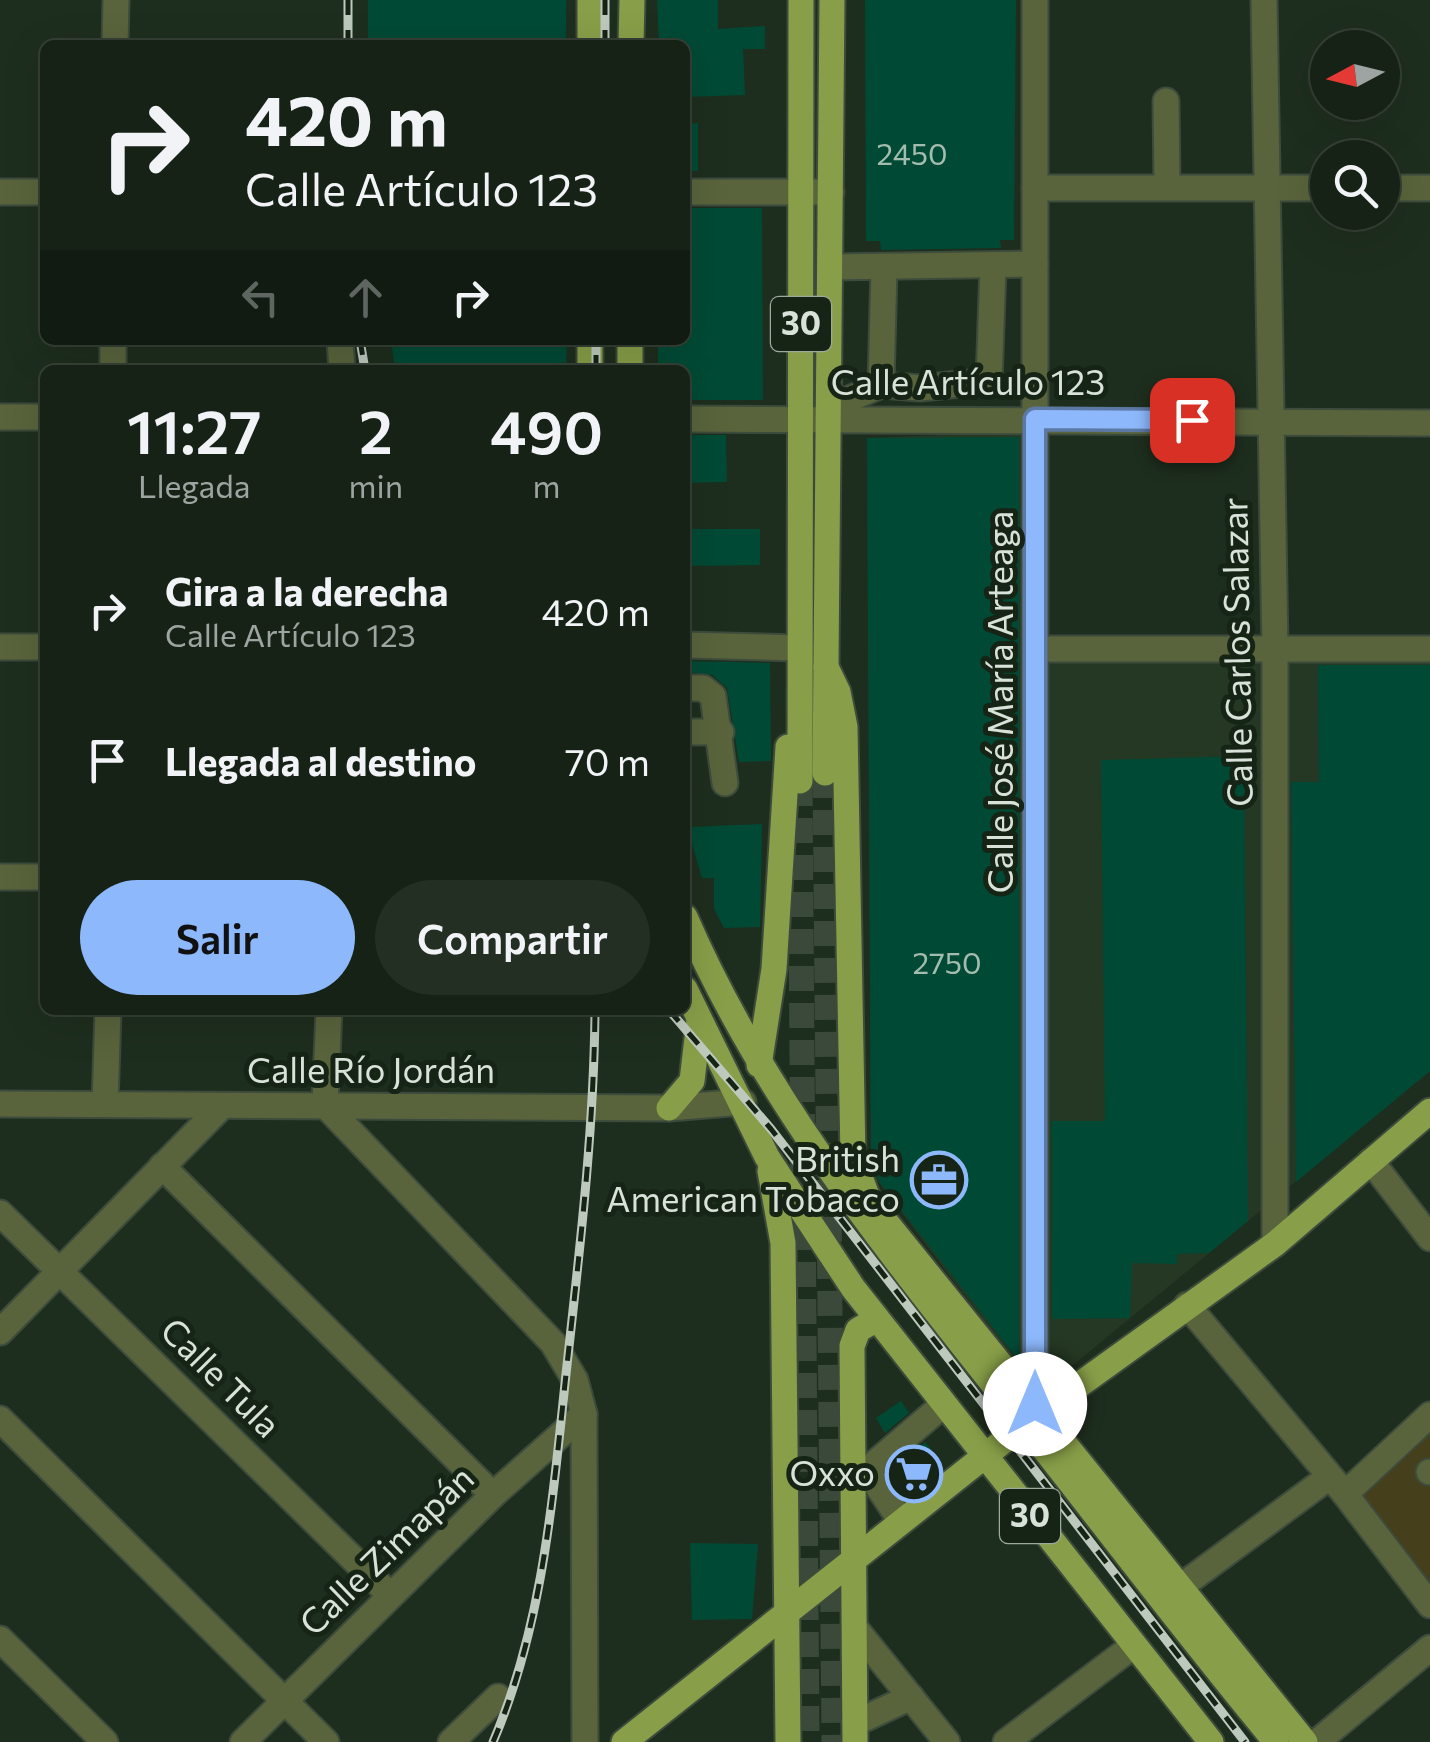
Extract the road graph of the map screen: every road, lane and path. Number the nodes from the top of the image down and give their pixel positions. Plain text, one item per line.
1 (116, 0) edge
2 (590, 0) edge
3 (632, 0) edge
4 (801, 0) edge
5 (832, 0) edge
6 (1035, 0) edge
7 (1264, 0) edge
8 (115, 40) edge
9 (590, 40) edge
10 (631, 40) edge
11 (1166, 101) dead end
12 (1167, 187) junction
13 (1036, 188) junction
14 (1266, 188) junction
15 (1310, 188) edge
16 (1400, 188) edge
17 (1430, 188) edge
18 (0, 192) edge
19 (40, 192) edge
20 (690, 192) edge
21 (801, 192) junction
22 (831, 192) junction
23 (1035, 264) junction
24 (831, 267) junction
25 (993, 267) junction
26 (884, 268) junction
27 (881, 386) junction
28 (831, 412) junction
29 (40, 417) edge
30 (801, 417) junction
31 (0, 418) edge
32 (690, 419) edge
33 (1035, 419) junction
34 (1270, 421) junction
35 (1430, 422) edge
36 (690, 645) edge
37 (40, 646) edge
38 (0, 647) edge
39 (800, 648) junction
40 (1430, 648) edge
41 (1275, 649) junction
42 (1036, 650) junction
43 (826, 668) junction
44 (690, 688) edge
45 (800, 720) junction
46 (690, 732) edge
47 (722, 732) junction
48 (725, 783) dead end
49 (0, 877) edge
50 (40, 877) edge
51 (690, 927) edge
52 (690, 1001) edge
53 (108, 1015) edge
54 (329, 1015) edge
55 (699, 1021) junction
56 (760, 1064) junction
57 (742, 1102) junction
58 (0, 1104) edge
59 (105, 1104) junction
60 (326, 1105) junction
61 (222, 1106) junction
62 (670, 1108) junction
63 (1428, 1114) edge
64 (767, 1157) junction
65 (1371, 1161) junction
66 (162, 1166) junction
67 (0, 1213) edge
68 (1430, 1238) edge
69 (1275, 1244) junction
70 (61, 1270) junction
71 (1186, 1305) junction
72 (877, 1320) junction
73 (0, 1332) edge
74 (943, 1406) junction
75 (1034, 1413) junction
76 (584, 1414) junction
77 (1430, 1415) edge
78 (0, 1419) edge
79 (984, 1457) junction
80 (859, 1475) junction
81 (1337, 1486) junction
82 (493, 1495) junction
83 (901, 1521) junction
84 (854, 1558) junction
85 (1170, 1594) junction
86 (390, 1595) junction
87 (1430, 1605) edge
88 (786, 1610) junction
89 (854, 1628) junction
90 (0, 1638) edge
91 (1132, 1646) junction
92 (1430, 1648) edge
93 (498, 1697) dead end
94 (911, 1698) junction
95 (284, 1701) junction
96 (855, 1732) edge
97 (105, 1742) edge
98 (243, 1742) edge
99 (326, 1742) edge
100 (451, 1742) edge
101 (586, 1742) edge
102 (624, 1742) edge
103 (788, 1742) edge
104 (947, 1742) edge
105 (1006, 1742) edge
106 (1210, 1742) edge
107 (1276, 1742) edge
108 (1305, 1742) edge
109 (1316, 1742) edge

1 - 8 street
2 - 9 main road
3 - 10 main road
4 - 21 main road, 30
5 - 22 main road, 30
6 - 13 street, Calle José María Arteaga
7 - 14 street, Calle Carlos Salazar
11 - 12 street
12 - 13 street
12 - 14 street
13 - 23 street, Calle José María Arteaga
14 - 15 street
14 - 34 street, Calle Carlos Salazar
16 - 17 street
18 - 19 street
20 - 21 street
21 - 22 street
21 - 30 main road, 30
22 - 24 main road, 30
23 - 25 street
23 - 33 street, Calle José María Arteaga
24 - 26 street
24 - 28 main road, 30
25 - 26 street
25 - 27 street
26 - 27 street
27 - 28 street
28 - 30 street, Calle Artículo 123
28 - 33 street, Calle Artículo 123
28 - 43 main road, 30
29 - 31 street
30 - 32 street, Calle Artículo 123
30 - 39 main road, 30
33 - 34 street, Calle Artículo 123
33 - 42 street, Calle José María Arteaga
34 - 35 street, Calle Artículo 123
34 - 41 street, Calle Carlos Salazar
36 - 39 street
37 - 38 street
39 - 45 main road, 30
40 - 41 street
41 - 42 street
41 - 69 street, Calle Carlos Salazar
42 - 75 street, Calle José María Arteaga
43 - 45 main road, 30
43 - 75 main road
44 - 47 street
45 - 56 main road
46 - 47 street
47 - 48 street
49 - 50 street
51 - 56 main road, 30
52 - 55 main road, 30
53 - 59 street
54 - 60 street
55 - 57 main road, 30
55 - 62 main road
56 - 75 main road, 30
57 - 62 street, Calle Río Jordán
57 - 64 main road, 30
58 - 59 street, Calle Río Jordán
59 - 61 street, Calle Río Jordán
60 - 61 street, Calle Río Jordán
60 - 62 street, Calle Río Jordán
60 - 76 street
61 - 66 street
63 - 65 main road
64 - 72 main road, 30
64 - 88 main road
65 - 68 street
65 - 69 main road
66 - 70 street
66 - 82 street
67 - 70 street, Calle Tula
69 - 71 main road
70 - 73 street
70 - 86 street, Calle Tula
71 - 75 main road
71 - 81 street
72 - 74 main road, 30
72 - 80 main road
74 - 79 main road, 30
74 - 80 street
75 - 79 main road
75 - 85 main road, 30
76 - 82 street, Calle Zimapán
76 - 101 street
77 - 81 street
78 - 95 street
79 - 83 main road
79 - 91 main road, 30
80 - 83 street
80 - 84 main road
81 - 85 street
81 - 87 street
82 - 86 street, Calle Zimapán
83 - 84 main road
84 - 88 main road
84 - 89 main road
85 - 107 main road, 30
85 - 108 main road, 30
86 - 95 street, Calle Zimapán
88 - 102 main road
88 - 103 main road
89 - 94 street
89 - 96 main road
90 - 97 street
91 - 105 street
91 - 106 main road, 30
92 - 109 street
93 - 100 street
94 - 96 street
94 - 104 street
95 - 98 street, Calle Zimapán
95 - 99 street

